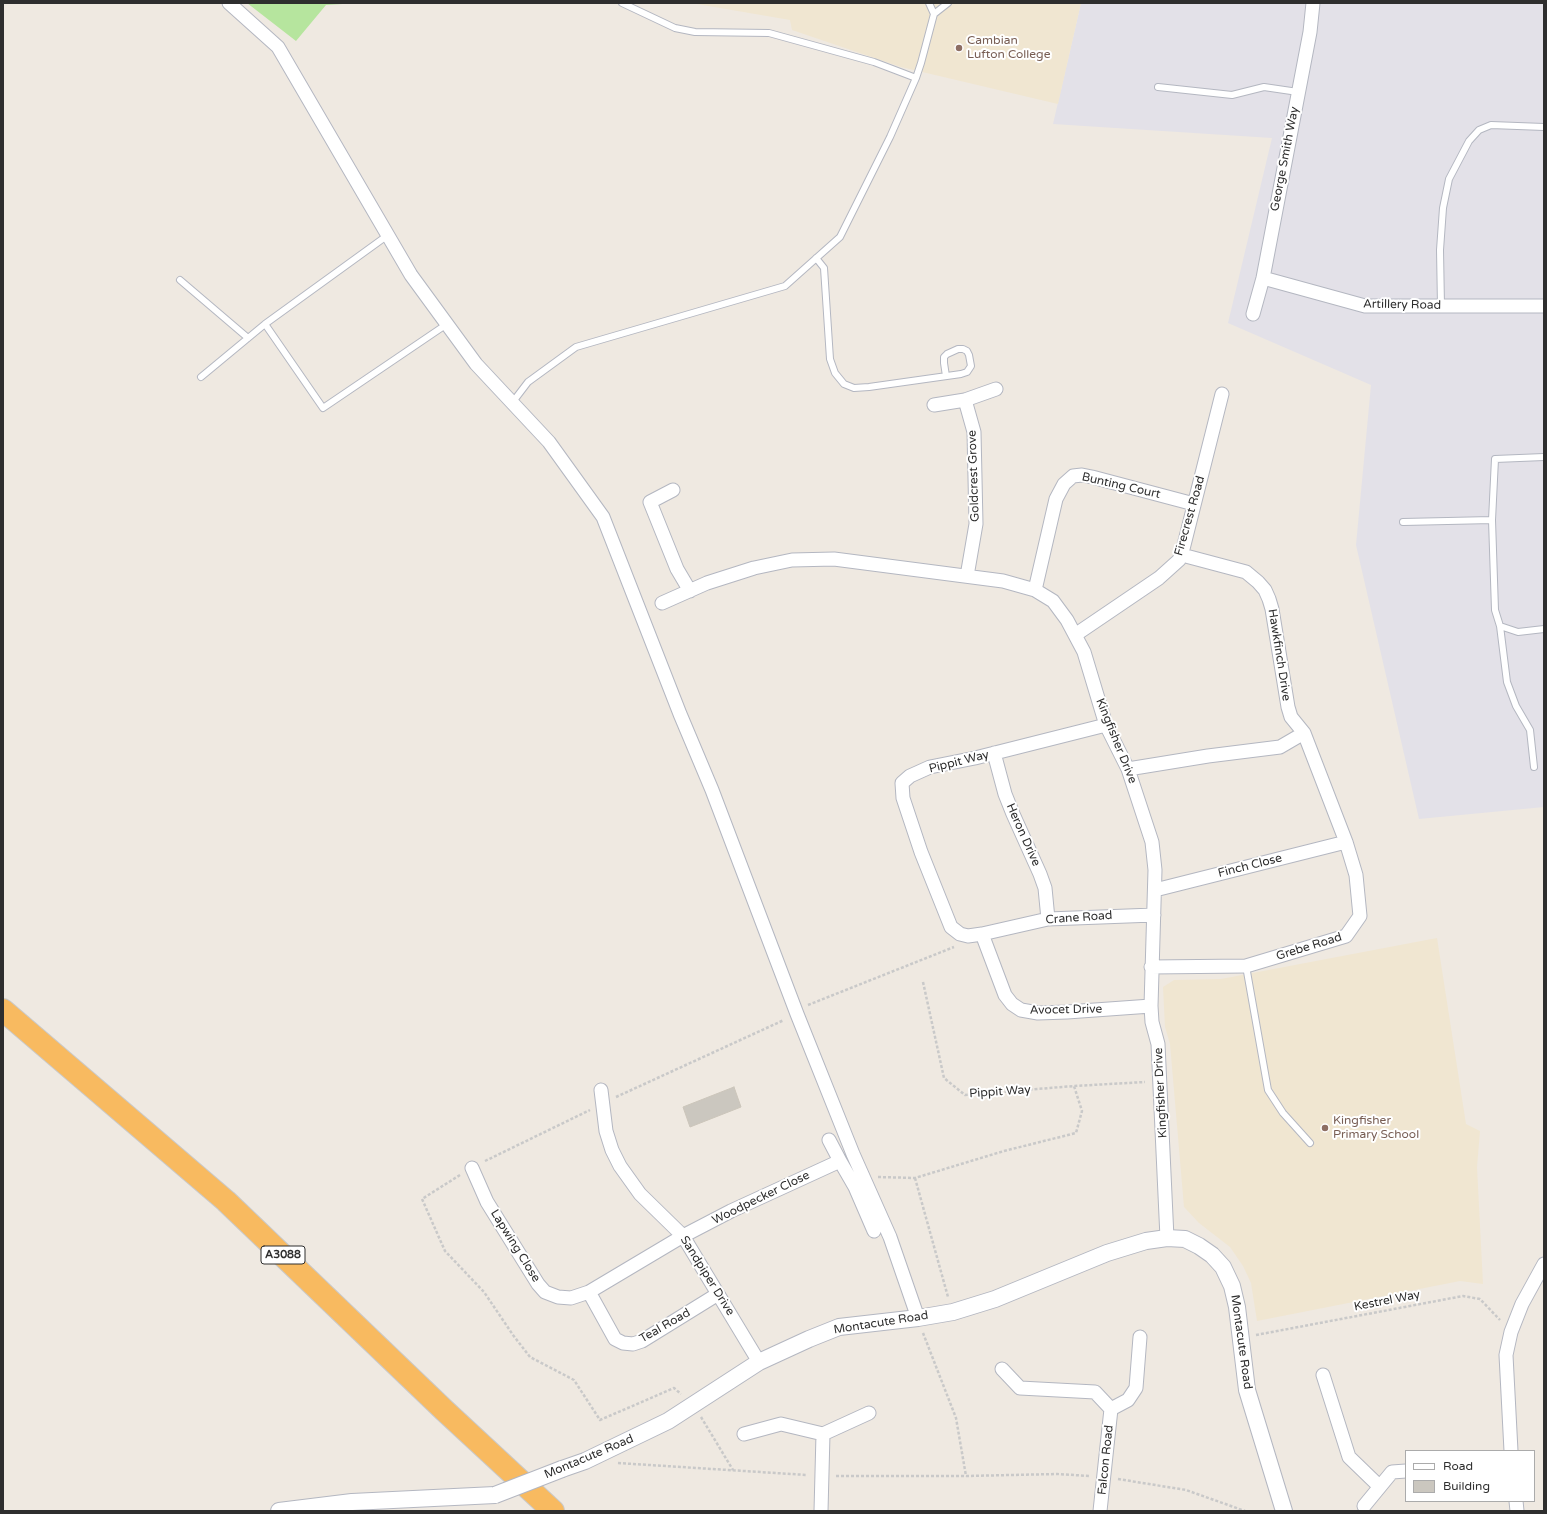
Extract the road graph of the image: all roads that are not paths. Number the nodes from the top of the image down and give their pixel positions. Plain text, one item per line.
1 (230, 3) edge
2 (622, 3) edge
3 (929, 3) edge
4 (948, 3) edge
5 (1313, 3) edge
6 (934, 14) junction
7 (916, 78) junction
8 (1158, 87) dead end
9 (1298, 92) junction
10 (1544, 127) edge
11 (388, 235) junction
12 (816, 258) junction
13 (1263, 278) junction
14 (180, 280) dead end
15 (1441, 306) junction
16 (1544, 306) edge
17 (1253, 314) dead end
18 (266, 324) junction
19 (447, 324) junction
20 (248, 338) junction
21 (946, 376) junction
22 (201, 377) dead end
23 (996, 389) dead end
24 (1222, 394) dead end
25 (965, 400) junction
26 (512, 403) junction
27 (934, 405) dead end
28 (1544, 458) edge
29 (673, 490) dead end
30 (1194, 504) junction
31 (1492, 520) junction
32 (1403, 522) dead end
33 (1182, 555) junction
34 (967, 576) junction
35 (1035, 590) junction
36 (690, 591) junction
37 (662, 603) dead end
38 (1500, 626) junction
39 (1544, 629) edge
40 (1075, 635) junction
41 (1291, 716) joint
42 (1106, 725) junction
43 (1304, 732) junction
44 (994, 753) junction
45 (1534, 767) dead end
46 (1128, 770) junction
47 (1346, 842) junction
48 (1154, 890) junction
49 (1154, 915) junction
50 (1048, 918) junction
51 (982, 934) junction
52 (1246, 966) junction
53 (1151, 967) junction
54 (1150, 1006) junction
55 (3, 1010) edge
56 (601, 1090) dead end
57 (829, 1140) dead end
58 (1310, 1143) dead end
59 (840, 1160) junction
60 (472, 1168) dead end
61 (874, 1231) dead end
62 (683, 1236) junction
63 (1167, 1238) junction
64 (1544, 1264) edge
65 (589, 1292) junction
66 (718, 1294) junction
67 (918, 1318) junction
68 (1140, 1337) dead end
69 (759, 1362) junction
70 (1002, 1369) dead end
71 (1323, 1375) dead end
72 (1111, 1409) junction
73 (868, 1413) dead end
74 (744, 1434) dead end
75 (823, 1434) junction
76 (1511, 1450) edge
77 (1405, 1471) edge
78 (1379, 1486) junction
79 (1364, 1506) dead end
80 (279, 1511) edge
81 (553, 1511) edge
82 (821, 1511) edge
83 (1100, 1511) edge
84 (1284, 1511) edge

1 - 11 street
2 - 7 lane
3 - 6 lane
4 - 6 lane
5 - 9 street, George Smith Way
6 - 7 lane
7 - 12 lane
8 - 9 lane
9 - 13 street, George Smith Way
10 - 15 lane
11 - 18 lane
11 - 19 street
12 - 21 lane
12 - 26 lane
13 - 15 street, Artillery Road
13 - 17 street, George Smith Way
14 - 20 lane
15 - 16 street, Artillery Road
18 - 19 lane
18 - 20 lane
19 - 26 street
20 - 22 lane
21 - 21 lane
23 - 25 street
24 - 30 street, Firecrest Road
25 - 27 street
25 - 34 street, Goldcrest Grove
26 - 67 street
28 - 31 lane
29 - 36 street
30 - 33 street, Firecrest Road
30 - 35 street, Bunting Court
31 - 32 lane
31 - 38 lane
33 - 40 street, Firecrest Road
33 - 41 street, Hawkfinch Drive
34 - 35 street, Kingfisher Drive
34 - 36 street, Kingfisher Drive
35 - 40 street, Kingfisher Drive
36 - 37 street, Kingfisher Drive
38 - 39 lane
38 - 45 lane
40 - 42 street, Kingfisher Drive
41 - 43 street, Grebe Road
42 - 44 street, Pippit Way
42 - 46 street, Kingfisher Drive
43 - 46 street
43 - 47 street, Grebe Road
44 - 50 street, Heron Drive
44 - 51 street, Pippit Way
46 - 48 street, Kingfisher Drive
47 - 48 street, Finch Close
47 - 52 street, Grebe Road
48 - 49 street, Kingfisher Drive
49 - 50 street, Crane Road
49 - 53 street, Kingfisher Drive
50 - 51 street, Crane Road
51 - 54 street, Avocet Drive
52 - 53 street, Grebe Road
52 - 58 lane
53 - 54 street, Kingfisher Drive
54 - 63 street, Kingfisher Drive
55 - 81 highway, A3088
56 - 62 street, Sandpiper Drive
57 - 59 street
59 - 61 street
59 - 62 street, Woodpecker Close
60 - 65 street, Lapwing Close
62 - 65 street, Lapwing Close
62 - 66 street, Sandpiper Drive
63 - 67 street, Montacute Road
63 - 84 street, Montacute Road
64 - 76 street
65 - 66 street, Teal Road
66 - 69 street, Sandpiper Drive
67 - 69 street, Montacute Road
68 - 72 street, Falcon Road
69 - 80 street, Montacute Road, bridge
70 - 72 street, Falcon Road
71 - 78 street
72 - 83 street, Falcon Road
73 - 75 street
74 - 75 street
75 - 82 street
77 - 78 street
78 - 79 street

